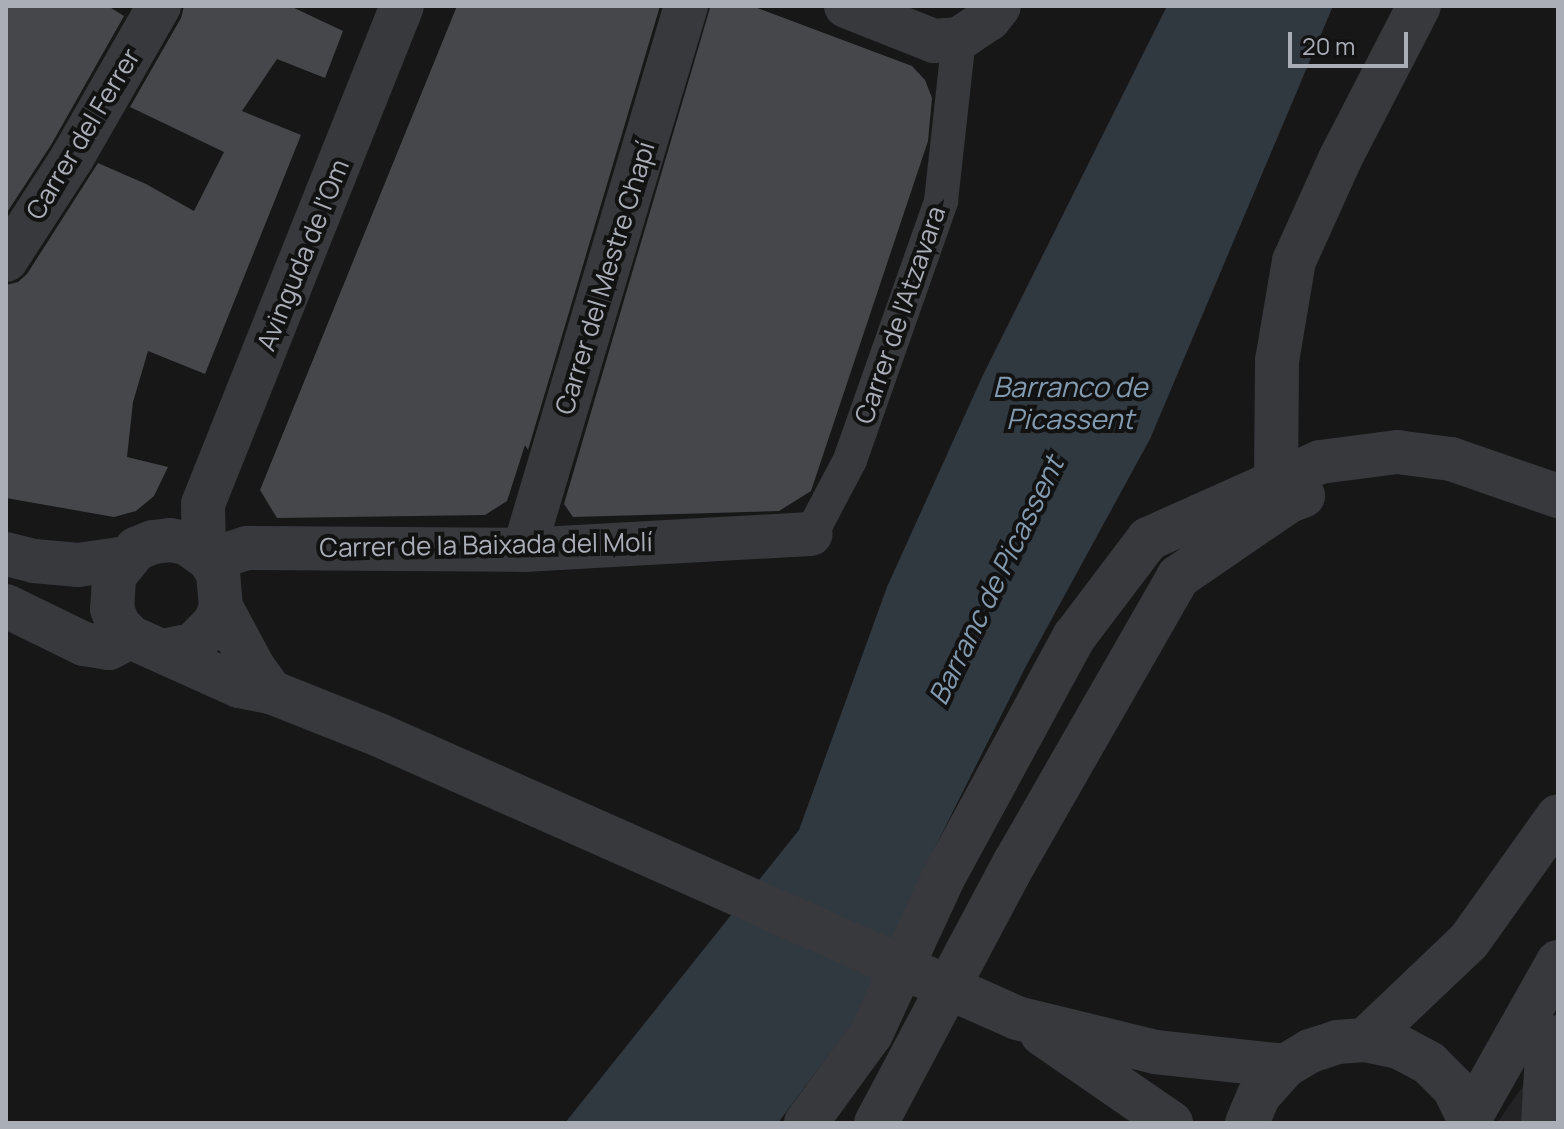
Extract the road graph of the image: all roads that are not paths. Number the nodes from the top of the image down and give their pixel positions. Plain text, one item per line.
1 (159, 6) edge
2 (402, 6) edge
3 (686, 6) edge
4 (846, 6) edge
5 (999, 6) edge
6 (1419, 6) edge
7 (959, 39) junction
8 (6, 260) edge
9 (1276, 481) junction
10 (1558, 496) edge
11 (203, 504) junction
12 (1558, 512) edge
13 (811, 534) joint
14 (524, 550) junction
15 (6, 554) edge
16 (207, 558) junction
17 (120, 563) junction
18 (6, 606) edge
19 (221, 607) junction
20 (146, 644) junction
21 (271, 692) junction
22 (1558, 816) edge
23 (1558, 962) edge
24 (1017, 1018) junction
25 (1558, 1037) edge
26 (1365, 1040) junction
27 (1285, 1066) junction
28 (1140, 1109) edge
29 (1470, 1121) edge
30 (806, 1123) edge
31 (876, 1123) edge
32 (1171, 1123) edge
33 (1247, 1123) edge
34 (1543, 1123) edge

1 - 8 street, Carrer del Ferrer
2 - 11 street, Avinguda de l'Om
3 - 14 street, Carrer del Mestre Chapí
4 - 7 street
5 - 7 street
6 - 9 street
7 - 13 street, Carrer de l'Atzavara
9 - 10 street
9 - 30 street
11 - 16 street, Avinguda de l'Om
11 - 17 street, Avinguda de l'Om
12 - 31 street
13 - 14 street, Carrer de la Baixada del Molí
14 - 16 street, Carrer de la Baixada del Molí
15 - 17 street
16 - 17 street
16 - 19 street
17 - 20 street
18 - 20 street
19 - 20 street
19 - 21 street
20 - 21 street
21 - 24 street, bridge
22 - 26 street
23 - 29 street
24 - 27 street
24 - 28 street
25 - 34 street
26 - 27 street
26 - 29 street
27 - 33 street
28 - 32 street

